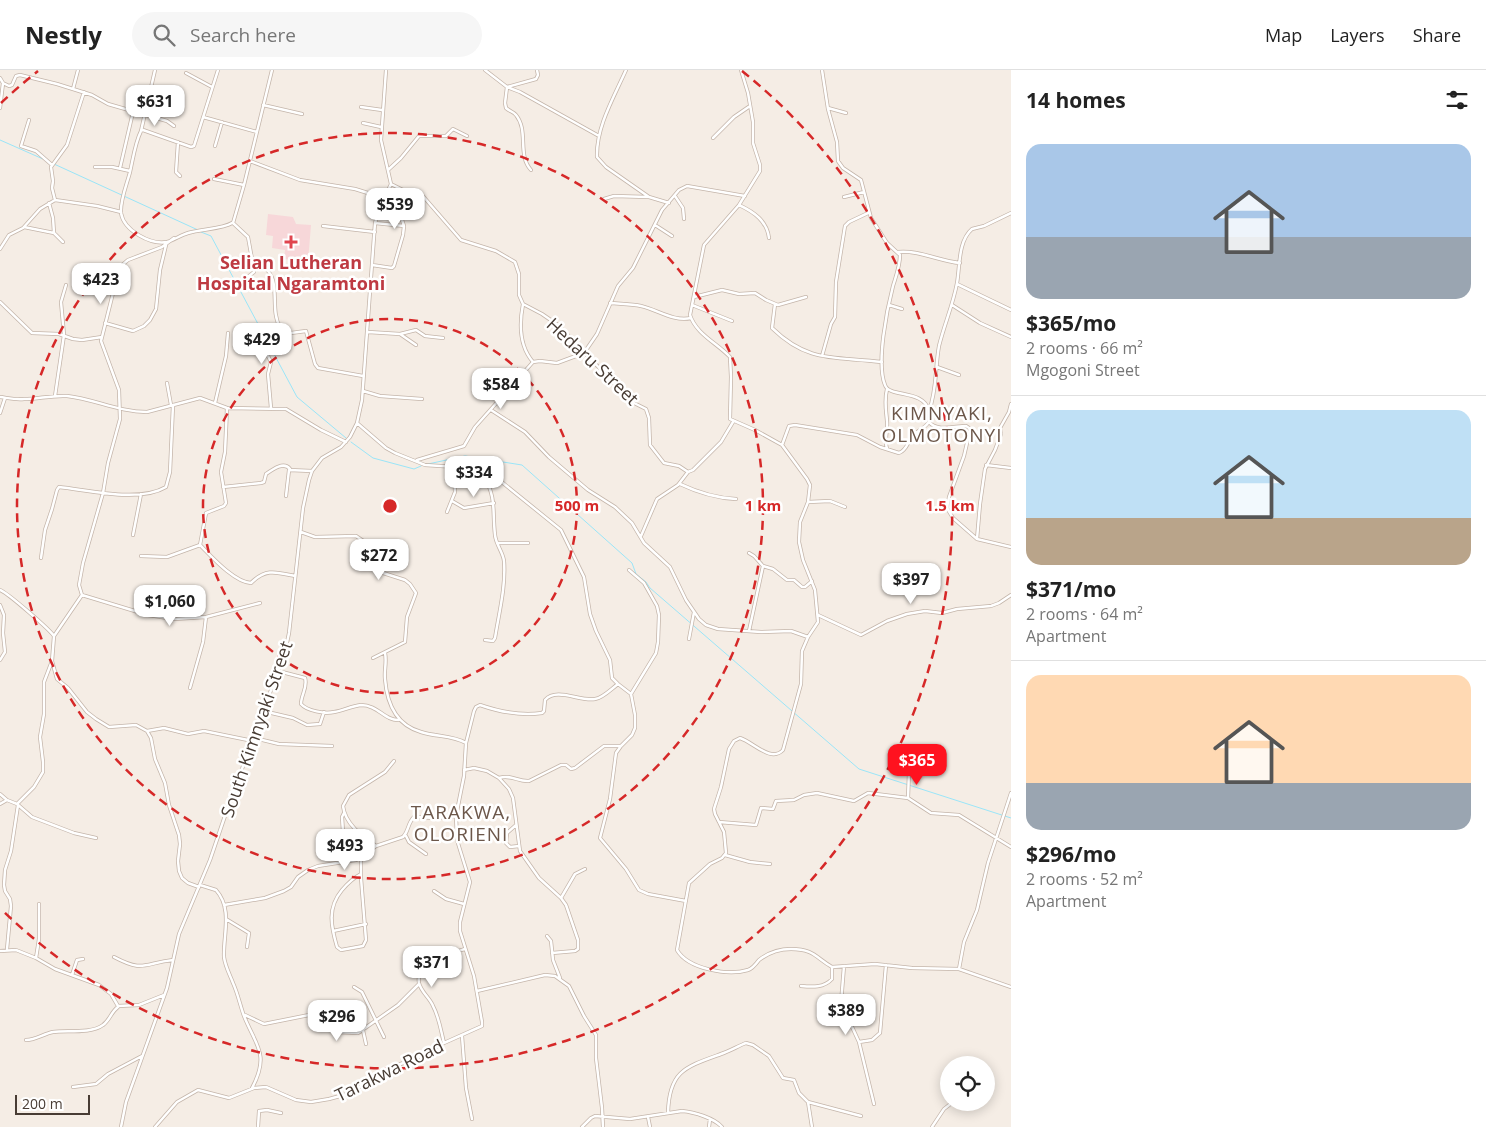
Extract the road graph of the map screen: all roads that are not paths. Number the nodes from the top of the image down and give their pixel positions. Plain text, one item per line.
1 (78, 70) edge
2 (156, 70) edge
3 (218, 70) edge
4 (272, 70) edge
5 (386, 70) edge
6 (485, 70) edge
7 (537, 70) edge
8 (626, 70) edge
9 (741, 70) edge
10 (822, 70) edge
11 (186, 72) dead end
12 (0, 78) edge
13 (3, 83) junction
14 (212, 87) junction
15 (508, 87) junction
16 (73, 89) junction
17 (84, 92) junction
18 (263, 105) junction
19 (361, 106) dead end
20 (750, 106) junction
21 (0, 108) edge
22 (828, 108) junction
23 (382, 110) junction
24 (134, 112) junction
25 (846, 113) dead end
26 (302, 114) dead end
27 (145, 115) junction
28 (204, 117) junction
29 (29, 120) dead end
30 (222, 122) junction
31 (363, 123) dead end
32 (174, 126) dead end
33 (381, 127) junction
34 (141, 131) junction
35 (257, 132) junction
36 (467, 136) dead end
37 (599, 136) junction
38 (712, 138) dead end
39 (178, 142) junction
40 (215, 146) dead end
41 (250, 161) junction
42 (52, 165) junction
43 (95, 167) dead end
44 (120, 168) junction
45 (388, 170) junction
46 (531, 170) dead end
47 (130, 171) junction
48 (180, 176) dead end
49 (214, 179) dead end
50 (391, 184) junction
51 (244, 185) junction
52 (403, 190) junction
53 (864, 192) junction
54 (675, 196) junction
55 (744, 196) junction
56 (649, 197) junction
57 (844, 197) dead end
58 (384, 198) junction
59 (604, 199) dead end
60 (55, 200) junction
61 (49, 203) junction
62 (668, 203) junction
63 (739, 206) junction
64 (121, 212) junction
65 (868, 213) junction
66 (1011, 213) edge
67 (684, 219) dead end
68 (233, 223) junction
69 (375, 223) junction
70 (655, 225) junction
71 (323, 226) dead end
72 (404, 226) junction
73 (24, 227) junction
74 (375, 232) junction
75 (54, 233) junction
76 (672, 236) dead end
77 (174, 238) junction
78 (768, 238) dead end
79 (63, 242) dead end
80 (166, 244) junction
81 (0, 249) edge
82 (898, 252) junction
83 (252, 259) junction
84 (960, 262) junction
85 (372, 265) junction
86 (92, 268) dead end
87 (117, 277) junction
88 (244, 280) dead end
89 (957, 284) junction
90 (66, 285) dead end
91 (694, 297) junction
92 (806, 297) dead end
93 (0, 302) edge
94 (610, 303) junction
95 (523, 304) junction
96 (775, 304) junction
97 (692, 305) junction
98 (889, 305) junction
99 (952, 305) junction
100 (902, 309) dead end
101 (1011, 310) edge
102 (691, 318) junction
103 (732, 321) dead end
104 (106, 323) junction
105 (283, 329) junction
106 (368, 332) junction
107 (228, 333) dead end
108 (400, 334) junction
109 (64, 335) junction
110 (102, 337) junction
111 (1011, 337) edge
112 (443, 338) dead end
113 (416, 345) dead end
114 (584, 353) junction
115 (822, 356) junction
116 (533, 362) junction
117 (882, 362) junction
118 (937, 367) junction
119 (959, 375) dead end
120 (363, 376) junction
121 (167, 383) dead end
122 (887, 389) junction
123 (363, 391) junction
124 (55, 396) junction
125 (0, 397) edge
126 (5, 398) junction
127 (422, 399) dead end
128 (215, 402) junction
129 (1011, 404) edge
130 (172, 405) junction
131 (227, 408) junction
132 (271, 408) junction
133 (491, 409) junction
134 (121, 410) junction
135 (929, 410) junction
136 (0, 413) edge
137 (733, 422) junction
138 (929, 422) junction
139 (357, 423) junction
140 (346, 442) junction
141 (782, 445) junction
142 (887, 449) junction
143 (417, 460) junction
144 (986, 465) junction
145 (454, 466) junction
146 (1011, 468) edge
147 (290, 469) junction
148 (312, 471) junction
149 (688, 472) junction
150 (484, 475) junction
151 (680, 484) junction
152 (224, 487) junction
153 (103, 493) junction
154 (141, 494) junction
155 (286, 496) dead end
156 (736, 499) dead end
157 (452, 501) junction
158 (808, 502) junction
159 (494, 504) junction
160 (846, 507) dead end
161 (447, 512) dead end
162 (301, 532) junction
163 (133, 535) dead end
164 (640, 537) junction
165 (977, 538) junction
166 (497, 543) junction
167 (528, 543) dead end
168 (200, 544) junction
169 (1011, 547) edge
170 (748, 553) dead end
171 (141, 556) dead end
172 (41, 558) dead end
173 (763, 566) junction
174 (629, 570) dead end
175 (296, 576) junction
176 (812, 581) junction
177 (0, 590) edge
178 (82, 595) junction
179 (1011, 596) edge
180 (260, 602) dead end
181 (0, 604) edge
182 (694, 612) junction
183 (818, 615) junction
184 (206, 617) junction
185 (749, 631) junction
186 (54, 636) junction
187 (808, 637) junction
188 (689, 639) dead end
189 (485, 640) dead end
190 (384, 653) junction
191 (373, 658) dead end
192 (0, 660) edge
193 (52, 661) junction
194 (278, 671) junction
195 (618, 684) junction
196 (190, 688) dead end
197 (632, 694) junction
198 (263, 712) junction
199 (324, 712) junction
200 (399, 720) junction
201 (147, 731) junction
202 (253, 739) junction
203 (466, 743) junction
204 (332, 746) dead end
205 (621, 746) junction
206 (394, 761) dead end
207 (464, 770) junction
208 (909, 772) dead end
209 (500, 778) junction
210 (1011, 793) edge
211 (0, 794) edge
212 (908, 798) junction
213 (7, 800) junction
214 (0, 804) edge
215 (17, 805) junction
216 (344, 813) junction
217 (456, 816) junction
218 (719, 822) junction
219 (516, 825) junction
220 (406, 834) junction
221 (96, 838) dead end
222 (996, 839) junction
223 (335, 842) dead end
224 (376, 846) junction
225 (519, 846) junction
226 (1011, 847) edge
227 (426, 854) dead end
228 (725, 855) junction
229 (361, 857) junction
230 (770, 864) dead end
231 (585, 869) dead end
232 (361, 874) junction
233 (200, 886) junction
234 (434, 891) dead end
235 (561, 898) junction
236 (686, 901) junction
237 (39, 904) dead end
238 (464, 904) junction
239 (224, 905) junction
240 (226, 919) junction
241 (366, 924) junction
242 (333, 931) junction
243 (546, 936) dead end
244 (247, 947) dead end
245 (465, 948) junction
246 (7, 949) junction
247 (0, 950) edge
248 (552, 953) junction
249 (114, 957) dead end
250 (36, 958) junction
251 (83, 959) dead end
252 (173, 960) junction
253 (886, 965) junction
254 (844, 966) junction
255 (832, 967) junction
256 (959, 969) junction
257 (72, 975) junction
258 (560, 978) junction
259 (419, 984) junction
260 (801, 986) dead end
261 (354, 987) dead end
262 (1011, 987) edge
263 (477, 991) junction
264 (165, 994) junction
265 (118, 1006) junction
266 (359, 1012) dead end
267 (244, 1015) junction
268 (376, 1018) junction
269 (363, 1031) junction
270 (384, 1036) dead end
271 (462, 1036) junction
272 (26, 1040) dead end
273 (859, 1042) junction
274 (444, 1043) junction
275 (366, 1044) dead end
276 (143, 1056) junction
277 (73, 1087) dead end
278 (251, 1089) junction
279 (808, 1102) junction
280 (874, 1104) dead end
281 (942, 1111) edge
282 (668, 1113) junction
283 (282, 1114) dead end
284 (603, 1116) junction
285 (861, 1116) dead end
286 (648, 1117) junction
287 (472, 1119) dead end
288 (710, 1119) junction
289 (121, 1127) edge
290 (154, 1127) edge
291 (258, 1127) edge
292 (582, 1127) edge
293 (603, 1127) edge
294 (650, 1127) edge
295 (709, 1127) edge
296 (722, 1127) edge
297 (812, 1127) edge
298 (932, 1127) edge

1 - 16 street
2 - 27 street
3 - 14 street
4 - 18 street
5 - 23 street
6 - 15 street
7 - 15 street
8 - 37 street
9 - 20 street
10 - 22 street
11 - 14 street
12 - 13 street
13 - 16 street
13 - 21 street
14 - 28 street
15 - 37 street
15 - 46 street
16 - 17 street
17 - 24 street
17 - 42 street
18 - 26 street
18 - 35 street
19 - 23 street
20 - 38 street
20 - 55 street
22 - 25 street
22 - 53 street
23 - 33 street
24 - 27 street
24 - 44 street
27 - 32 street
27 - 34 street
28 - 30 street
28 - 39 street
29 - 42 street
30 - 35 street
30 - 40 street
31 - 33 street
33 - 45 street
34 - 39 street
34 - 47 street
35 - 41 street
36 - 45 street
37 - 56 street
39 - 48 street
41 - 51 street
41 - 58 street
42 - 60 street
43 - 44 street
44 - 47 street
45 - 50 street
47 - 64 street
49 - 51 street
50 - 52 street
50 - 58 street, South Kimnyaki Street
51 - 68 street
52 - 72 street
52 - 95 street
53 - 57 street
53 - 65 street
54 - 55 street
54 - 62 street
54 - 67 street
55 - 63 street
56 - 59 street
56 - 62 street
58 - 69 street, South Kimnyaki Street
60 - 61 street
60 - 64 street
61 - 73 street
61 - 75 street
62 - 70 street
63 - 78 street
63 - 91 street
64 - 77 street
65 - 82 street
65 - 115 street
66 - 84 street
68 - 77 street
68 - 83 street
69 - 72 street
69 - 74 street, South Kimnyaki Street
70 - 76 street
70 - 94 street
71 - 74 street
72 - 85 street
73 - 75 street
73 - 81 street
74 - 85 street, South Kimnyaki Street
75 - 79 street
77 - 80 street
80 - 87 street
80 - 104 street
82 - 84 street
82 - 98 street
83 - 88 street
83 - 105 street
84 - 89 street
85 - 106 street, South Kimnyaki Street
86 - 87 street
87 - 104 street
89 - 99 street
89 - 101 street
90 - 109 street
91 - 96 street
91 - 97 street
92 - 96 street
93 - 109 street
94 - 102 street
94 - 114 street
95 - 114 street, Hedaru Street
95 - 116 street
96 - 115 street
97 - 102 street
97 - 103 street
98 - 100 street
98 - 117 street
99 - 111 street
99 - 118 street
102 - 137 street
104 - 110 street
105 - 120 street
105 - 132 street
106 - 108 street
106 - 120 street, South Kimnyaki Street
107 - 128 street
108 - 112 street
108 - 113 street
109 - 110 street
109 - 124 street
110 - 134 street
114 - 116 street
114 - 149 street, Hedaru Street
115 - 117 street
116 - 133 street
117 - 122 street
118 - 119 street
118 - 135 street
120 - 123 street, South Kimnyaki Street
121 - 130 street
122 - 135 street
122 - 142 street
123 - 127 street
123 - 139 street, South Kimnyaki Street
124 - 126 street
124 - 134 street
125 - 126 street
126 - 136 street
128 - 130 street
128 - 131 street
129 - 144 street
130 - 134 street
130 - 154 street
131 - 132 street
131 - 152 street
132 - 140 street
133 - 143 street
133 - 164 street
134 - 153 street
135 - 138 street
137 - 141 street
137 - 149 street
138 - 142 street
138 - 165 street
139 - 140 street, South Kimnyaki Street
139 - 143 street
140 - 148 street, South Kimnyaki Street
141 - 142 street
141 - 158 street
143 - 145 street
144 - 146 street
144 - 165 street
145 - 150 street
145 - 157 street
147 - 148 street
147 - 152 street
147 - 155 street
148 - 162 street, South Kimnyaki Street
149 - 151 street
150 - 159 street
150 - 195 street
151 - 156 street
151 - 164 street
152 - 168 street
153 - 154 street
153 - 172 street
153 - 178 street
154 - 163 street
157 - 159 street
157 - 161 street
158 - 160 street
158 - 176 street
159 - 166 street
162 - 175 street, South Kimnyaki Street
162 - 190 street
164 - 182 street
165 - 169 street
166 - 167 street
166 - 189 street
168 - 171 street
168 - 175 street
170 - 173 street
173 - 176 street
173 - 185 street
174 - 197 street
175 - 194 street, South Kimnyaki Street
176 - 183 street
177 - 186 street
178 - 184 street
178 - 186 street
179 - 183 street
180 - 184 street
181 - 192 street
182 - 185 street
182 - 188 street
183 - 187 street
184 - 196 street
185 - 187 street
186 - 193 street
187 - 218 street
190 - 191 street
190 - 200 street
193 - 201 street
193 - 215 street
194 - 198 street, South Kimnyaki Street
194 - 199 street
195 - 197 street
195 - 203 street, Tarakwa Road
197 - 205 street
198 - 199 street
198 - 202 street, South Kimnyaki Street
199 - 200 street
200 - 203 street
201 - 202 street
201 - 233 street
202 - 204 street
202 - 233 street, South Kimnyaki Street
203 - 207 street, Tarakwa Road
205 - 209 street
205 - 236 street
206 - 216 street
207 - 209 street
207 - 217 street, Tarakwa Road
208 - 212 street
209 - 219 street
210 - 222 street
211 - 213 street
212 - 218 street
212 - 222 street
213 - 214 street
213 - 215 street
215 - 221 street
215 - 246 street
216 - 223 street
216 - 224 street
217 - 220 street
217 - 238 street, Tarakwa Road
218 - 228 street
219 - 225 street
219 - 225 street
220 - 224 street
220 - 227 street
222 - 226 street
222 - 256 street
224 - 229 street
225 - 235 street
228 - 230 street
228 - 236 street
229 - 232 street
229 - 239 street
231 - 235 street
232 - 241 street
232 - 242 street
233 - 239 street
233 - 252 street, South Kimnyaki Street
234 - 238 street
235 - 248 street
236 - 255 street
237 - 250 street
238 - 245 street, Tarakwa Road
239 - 240 street
240 - 244 street
240 - 267 street
241 - 242 street
241 - 242 street
243 - 248 street
245 - 259 street
245 - 263 street, Tarakwa Road
246 - 247 street
246 - 250 street
248 - 258 street
249 - 252 street
250 - 257 street
251 - 257 street
252 - 264 street, South Kimnyaki Street
253 - 254 street
253 - 256 street
253 - 273 street
254 - 255 street
254 - 273 street
255 - 260 street
256 - 262 street
257 - 265 street
258 - 263 street
258 - 284 street
259 - 268 street
259 - 274 street
261 - 268 street
263 - 271 street, Tarakwa Road
264 - 265 street
264 - 276 street, South Kimnyaki Street
265 - 272 street
266 - 269 street
267 - 269 street
267 - 278 street
268 - 269 street
268 - 270 street
269 - 275 street
271 - 274 street, Tarakwa Road
271 - 287 street
273 - 280 street
274 - 278 street, Tarakwa Road
276 - 277 street
276 - 289 street, South Kimnyaki Street
278 - 290 street, Tarakwa Road
279 - 282 street
279 - 285 street
279 - 297 street
281 - 298 street
282 - 286 street
282 - 288 street
283 - 291 street
284 - 286 street
284 - 292 street
284 - 293 street
286 - 294 street
288 - 295 street
288 - 296 street

